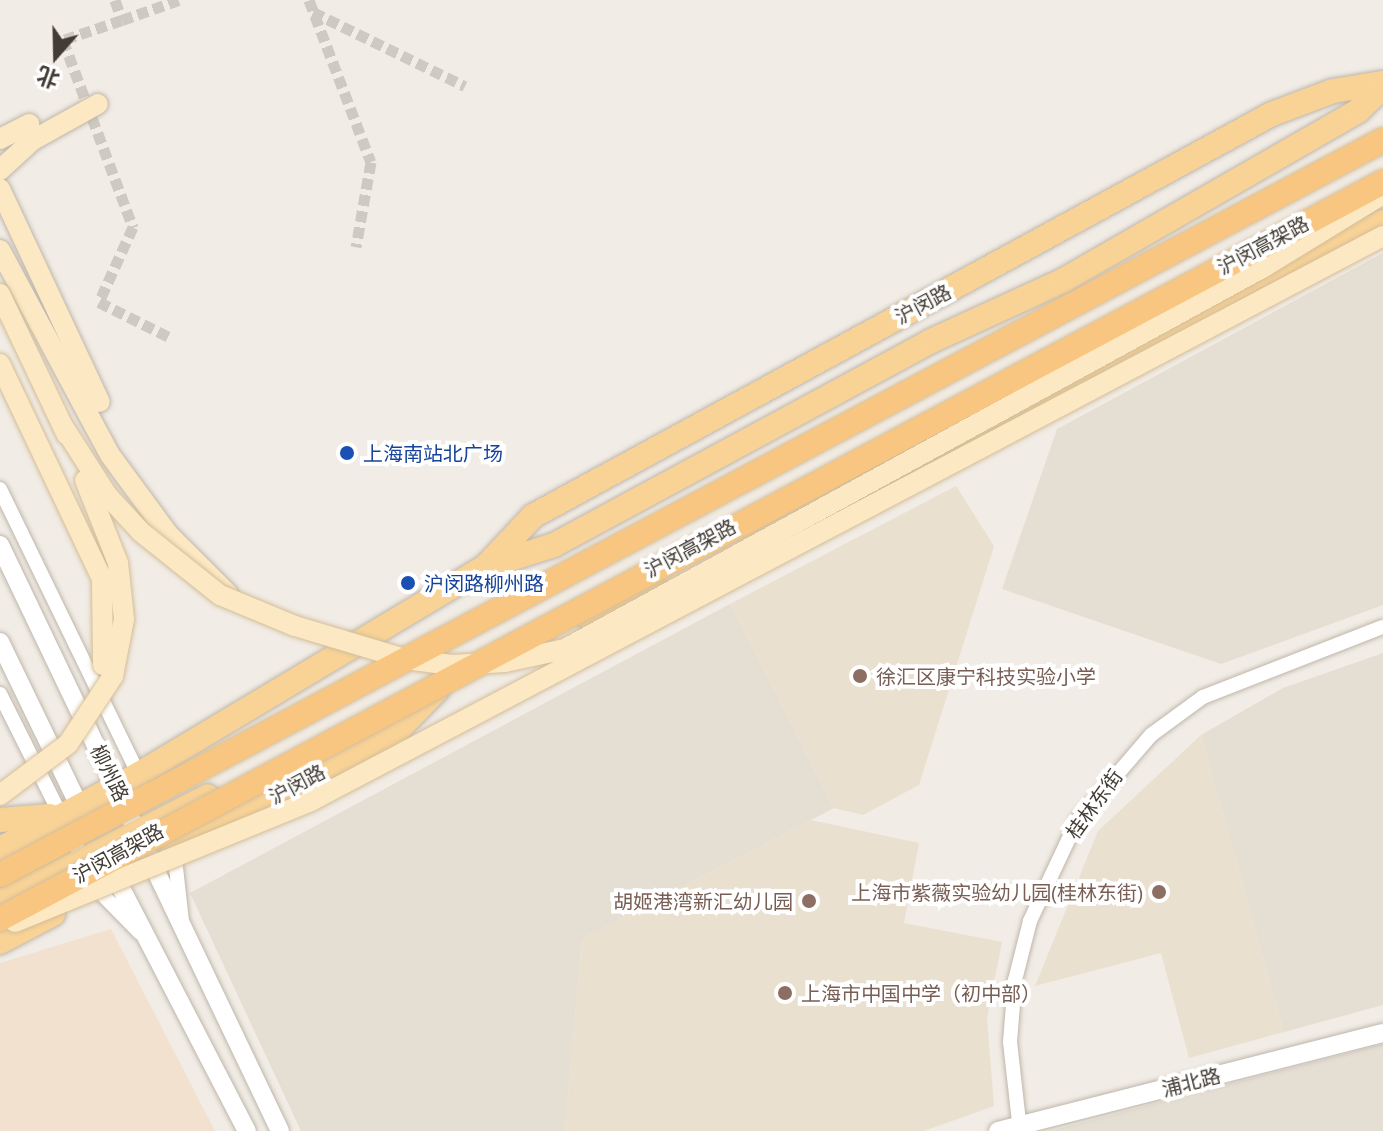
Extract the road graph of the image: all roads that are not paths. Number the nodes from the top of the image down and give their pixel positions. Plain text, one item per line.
1 (1383, 85) edge
2 (98, 104) dead end
3 (29, 124) dead end
4 (0, 139) edge
5 (1383, 140) edge
6 (0, 170) edge
7 (1383, 182) edge
8 (0, 189) edge
9 (1383, 196) edge
10 (1383, 222) edge
11 (1383, 236) edge
12 (0, 250) edge
13 (0, 294) edge
14 (0, 364) edge
15 (100, 402) dead end
16 (63, 426) junction
17 (0, 489) edge
18 (0, 545) edge
19 (485, 567) junction
20 (235, 601) junction
21 (585, 615) junction
22 (1383, 627) edge
23 (0, 642) edge
24 (430, 693) junction
25 (0, 694) edge
26 (96, 705) junction
27 (139, 774) junction
28 (116, 786) junction
29 (0, 795) edge
30 (70, 810) junction
31 (160, 819) junction
32 (0, 820) edge
33 (137, 830) junction
34 (0, 849) edge
35 (174, 849) junction
36 (92, 854) junction
37 (152, 861) junction
38 (0, 875) edge
39 (107, 885) junction
40 (0, 902) edge
41 (0, 919) edge
42 (183, 925) junction
43 (0, 928) edge
44 (0, 942) edge
45 (1383, 1033) edge
46 (1019, 1128) edge
47 (247, 1131) edge
48 (280, 1131) edge
49 (998, 1131) edge

1 - 19 main road, 沪闵路
1 - 19 main road, 沪闵路
2 - 6 main road
3 - 4 main road
5 - 38 highway, 沪闵高架路, bridge
7 - 41 highway, 沪闵高架路, bridge
8 - 15 main road
9 - 20 main road, bridge
9 - 21 main road, 沪闵路
10 - 21 main road, 沪闵路
11 - 43 main road, bridge
12 - 20 main road
13 - 16 main road, bridge
14 - 26 main road, bridge
16 - 20 main road, bridge
16 - 26 main road, bridge
17 - 27 street
18 - 28 street, 柳州路
19 - 27 main road, 沪闵路
21 - 24 main road, 沪闵路
22 - 46 street, 桂林东街
23 - 30 street, 柳州路
24 - 31 main road
24 - 35 main road, 沪闵路
25 - 30 street
26 - 29 main road, bridge
27 - 28 main road, 沪闵路
27 - 31 street
28 - 30 main road, 沪闵路
28 - 33 street, 柳州路
30 - 32 main road, 沪闵路
30 - 34 main road, 沪闵路
30 - 36 street, 柳州路
31 - 33 main road
31 - 35 street
33 - 36 main road
33 - 37 street, 柳州路
35 - 37 main road, 沪闵路
35 - 42 street
36 - 39 street, 柳州路
36 - 40 main road
37 - 39 main road, 沪闵路
37 - 42 street, 柳州路
39 - 44 main road, 沪闵路
39 - 47 street, 柳州路
42 - 48 street, 柳州路
45 - 46 street, 浦北路
46 - 49 street, 浦北路

